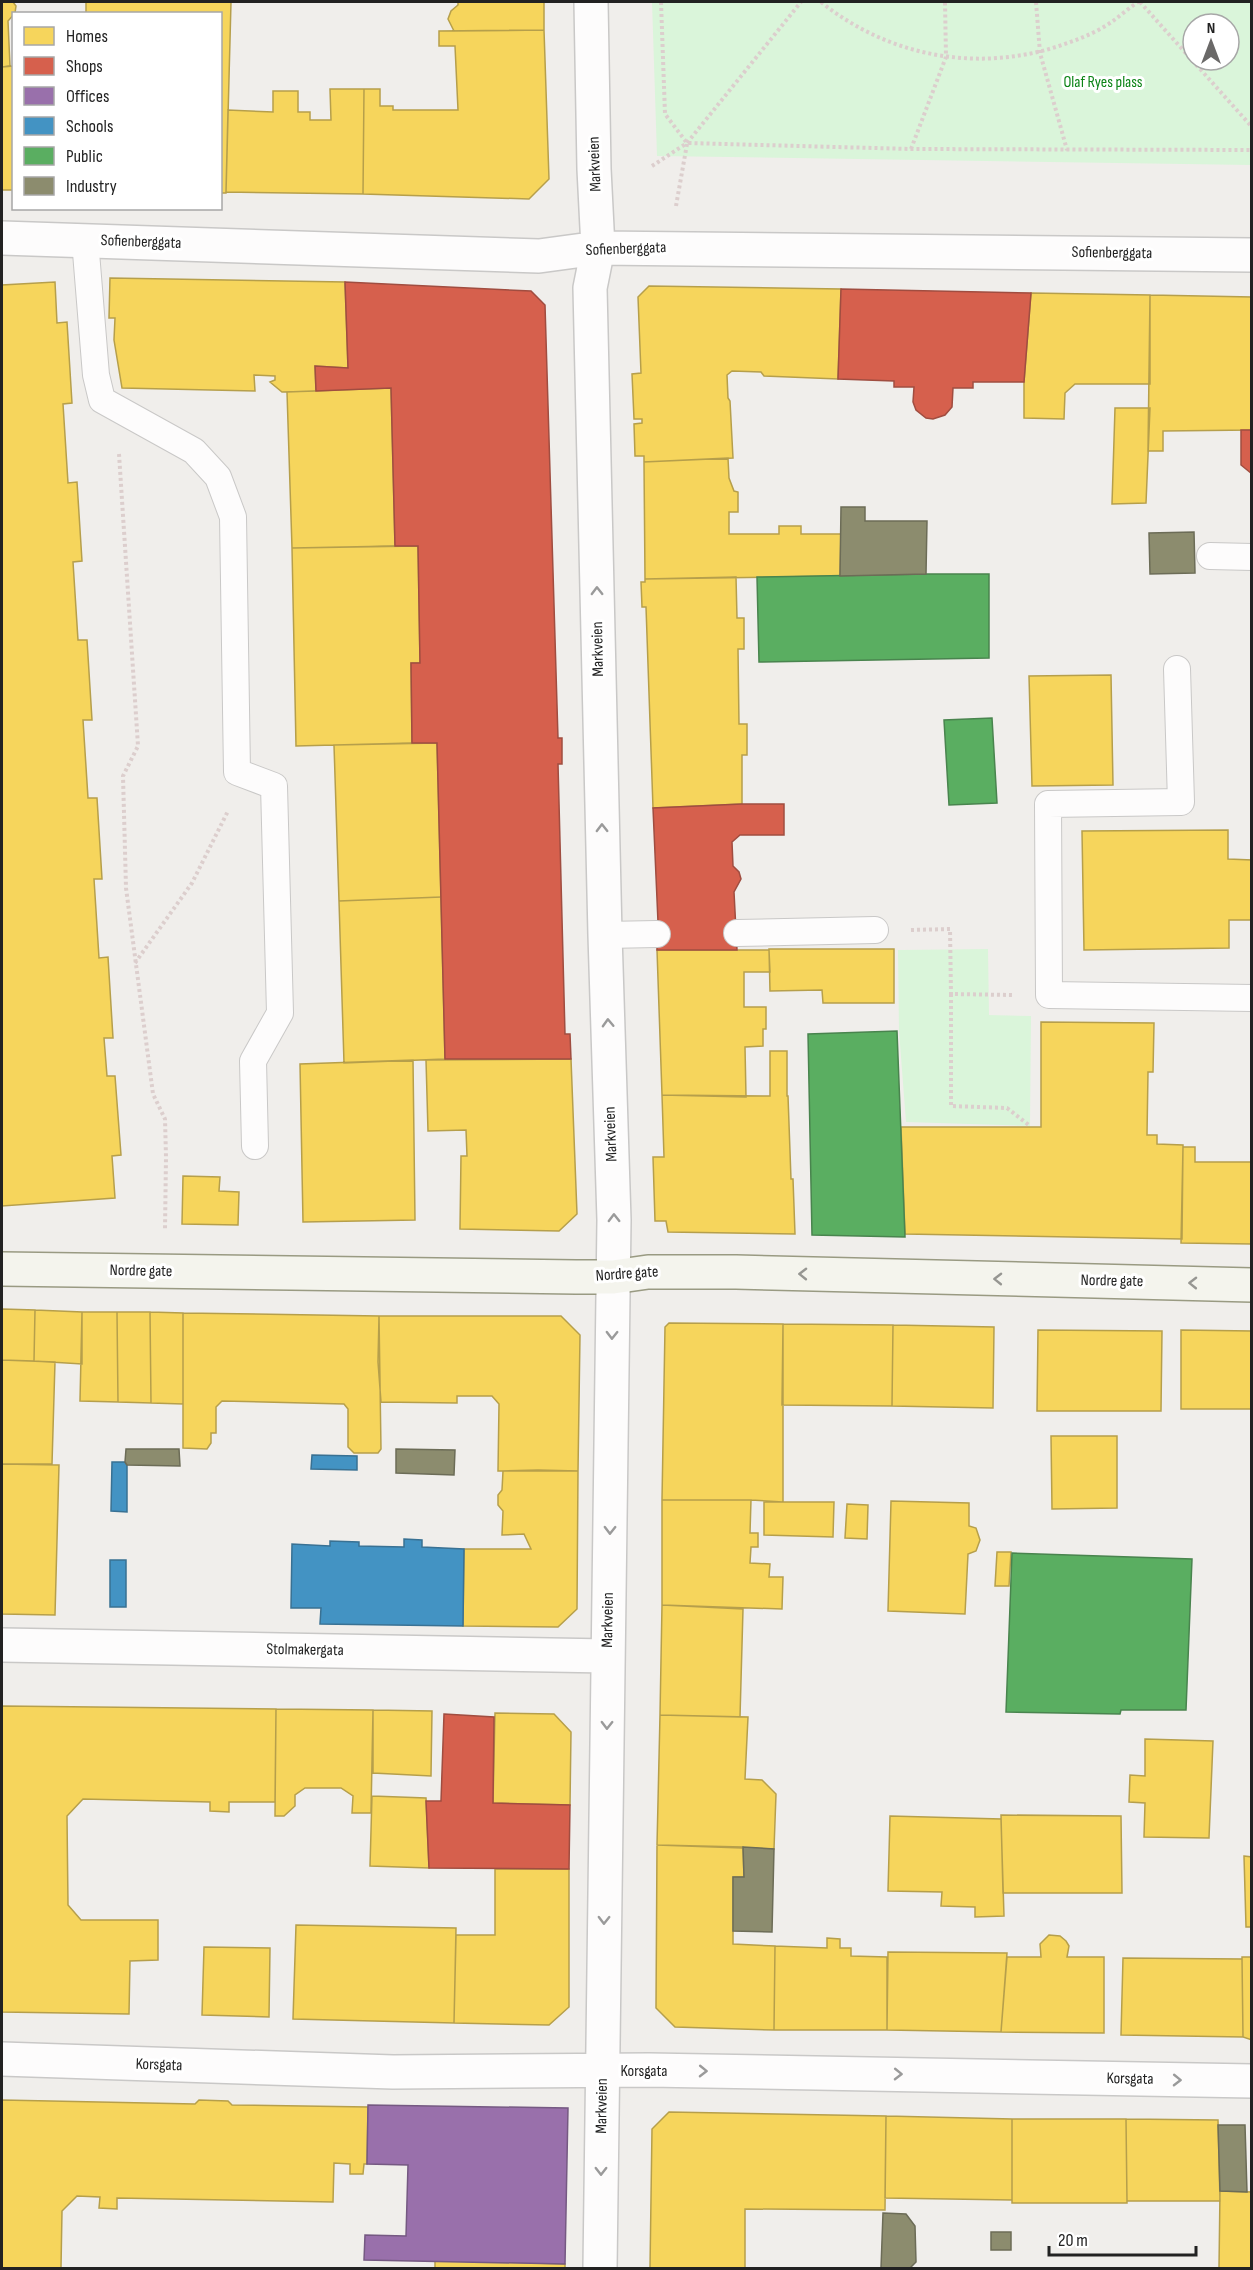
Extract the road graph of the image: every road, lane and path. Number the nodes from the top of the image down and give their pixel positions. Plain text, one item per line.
1 (591, 2) edge
2 (661, 2) edge
3 (801, 2) edge
4 (821, 2) edge
5 (945, 2) edge
6 (1036, 2) edge
7 (1139, 2) edge
8 (1040, 52) junction
9 (946, 57) junction
10 (1251, 127) edge
11 (687, 143) junction
12 (911, 149) junction
13 (1067, 150) junction
14 (1251, 150) edge
15 (652, 166) dead end
16 (676, 206) dead end
17 (2, 238) edge
18 (85, 240) junction
19 (598, 248) junction
20 (1251, 255) edge
21 (117, 408) junction
22 (1210, 556) dead end
23 (1251, 557) edge
24 (1177, 669) dead end
25 (237, 772) junction
26 (875, 930) joint
27 (737, 933) dead end
28 (657, 934) dead end
29 (605, 935) junction
30 (135, 963) junction
31 (951, 994) junction
32 (1049, 995) junction
33 (1251, 998) edge
34 (1030, 1126) dead end
35 (255, 1146) dead end
36 (165, 1220) dead end
37 (2, 1269) edge
38 (613, 1276) junction
39 (1251, 1285) edge
40 (2, 1645) edge
41 (608, 1656) junction
42 (2, 2059) edge
43 (602, 2071) junction
44 (1251, 2081) edge
45 (600, 2268) edge

1 - 19 street, Markveien
2 - 11 path
3 - 11 path
4 - 9 path
5 - 9 path
6 - 8 path
7 - 8 path
7 - 10 path
8 - 9 path
8 - 13 path
9 - 12 path
11 - 12 path
11 - 15 path
11 - 16 path
12 - 13 path
13 - 14 path
17 - 18 street, Sofienberggata
18 - 19 street, Sofienberggata
18 - 21 lane
19 - 20 street, Sofienberggata
29 -> 19 street, Markveien
21 - 25 lane
21 - 30 path
22 - 23 lane
24 - 32 lane
25 - 30 path
25 - 35 lane
26 - 27 lane
26 - 31 path
28 - 29 lane
38 -> 29 street, Markveien
30 - 36 path
31 - 32 path
31 - 34 path
32 - 33 lane
37 - 38 street, Nordre gate
39 -> 38 street, Nordre gate
38 -> 41 street, Markveien
40 - 41 street, Stolmakergata
41 -> 43 street, Markveien
42 - 43 street, Korsgata
43 -> 44 street, Korsgata
43 -> 45 street, Markveien

